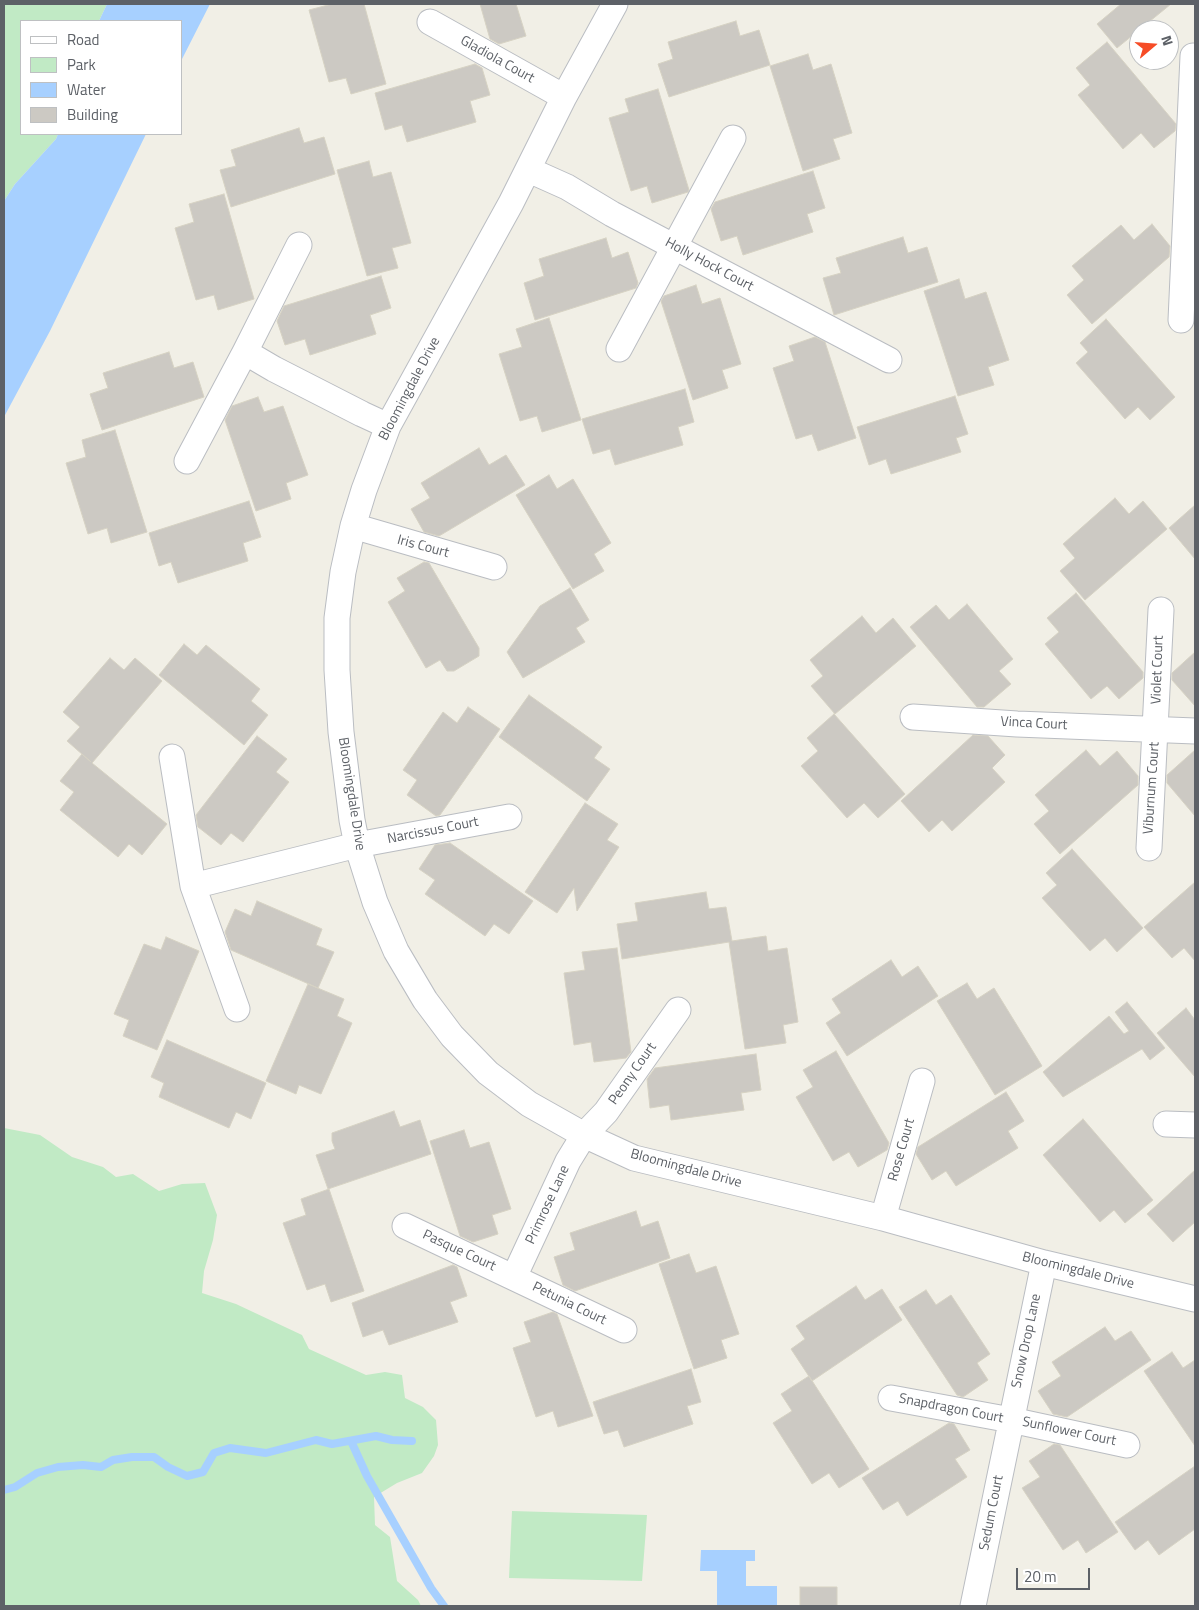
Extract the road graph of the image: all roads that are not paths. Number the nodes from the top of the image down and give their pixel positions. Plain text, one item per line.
1 (615, 4) edge
2 (430, 22) dead end
3 (1193, 56) dead end
4 (564, 97) junction
5 (733, 138) dead end
6 (529, 170) junction
7 (1191, 187) edge
8 (299, 244) dead end
9 (675, 246) junction
10 (1181, 320) dead end
11 (620, 349) dead end
12 (245, 352) junction
13 (889, 360) dead end
14 (388, 426) junction
15 (187, 461) dead end
16 (353, 526) junction
17 (494, 567) dead end
18 (1161, 610) dead end
19 (913, 717) dead end
20 (1156, 729) junction
21 (1195, 731) edge
22 (172, 757) dead end
23 (509, 816) dead end
24 (357, 845) junction
25 (1149, 848) dead end
26 (193, 886) junction
27 (237, 1009) dead end
28 (678, 1010) dead end
29 (922, 1081) dead end
30 (1166, 1124) dead end
31 (1195, 1125) edge
32 (584, 1135) junction
33 (883, 1218) junction
34 (405, 1226) dead end
35 (1044, 1263) junction
36 (514, 1277) junction
37 (1195, 1299) edge
38 (624, 1330) dead end
39 (891, 1398) dead end
40 (1011, 1420) junction
41 (1127, 1445) dead end
42 (973, 1606) edge

1 - 4 street, Bloomingdale Drive
2 - 4 street, Gladiola Court
3 - 7 street
4 - 6 street, Bloomingdale Drive
5 - 9 street
6 - 9 street, Holly Hock Court
6 - 14 street, Bloomingdale Drive
7 - 10 street
8 - 12 street
9 - 11 street
9 - 13 street, Holly Hock Court
12 - 14 street
12 - 15 street
14 - 16 street, Bloomingdale Drive
16 - 17 street, Iris Court
16 - 24 street, Bloomingdale Drive
18 - 20 street, Violet Court
19 - 20 street, Vinca Court
20 - 21 street, Vinca Court
20 - 25 street, Viburnum Court
22 - 26 street
23 - 24 street, Narcissus Court
24 - 26 street, Narcissus Court
24 - 32 street, Bloomingdale Drive
26 - 27 street
28 - 32 street, Peony Court
29 - 33 street, Rose Court
30 - 31 street
32 - 33 street, Bloomingdale Drive
32 - 36 street, Primrose Lane
33 - 35 street, Bloomingdale Drive
34 - 36 street, Pasque Court
35 - 37 street, Bloomingdale Drive
35 - 40 street, Snow Drop Lane
36 - 38 street, Petunia Court
39 - 40 street, Snapdragon Court
40 - 41 street, Sunflower Court
40 - 42 street, Sedum Court

